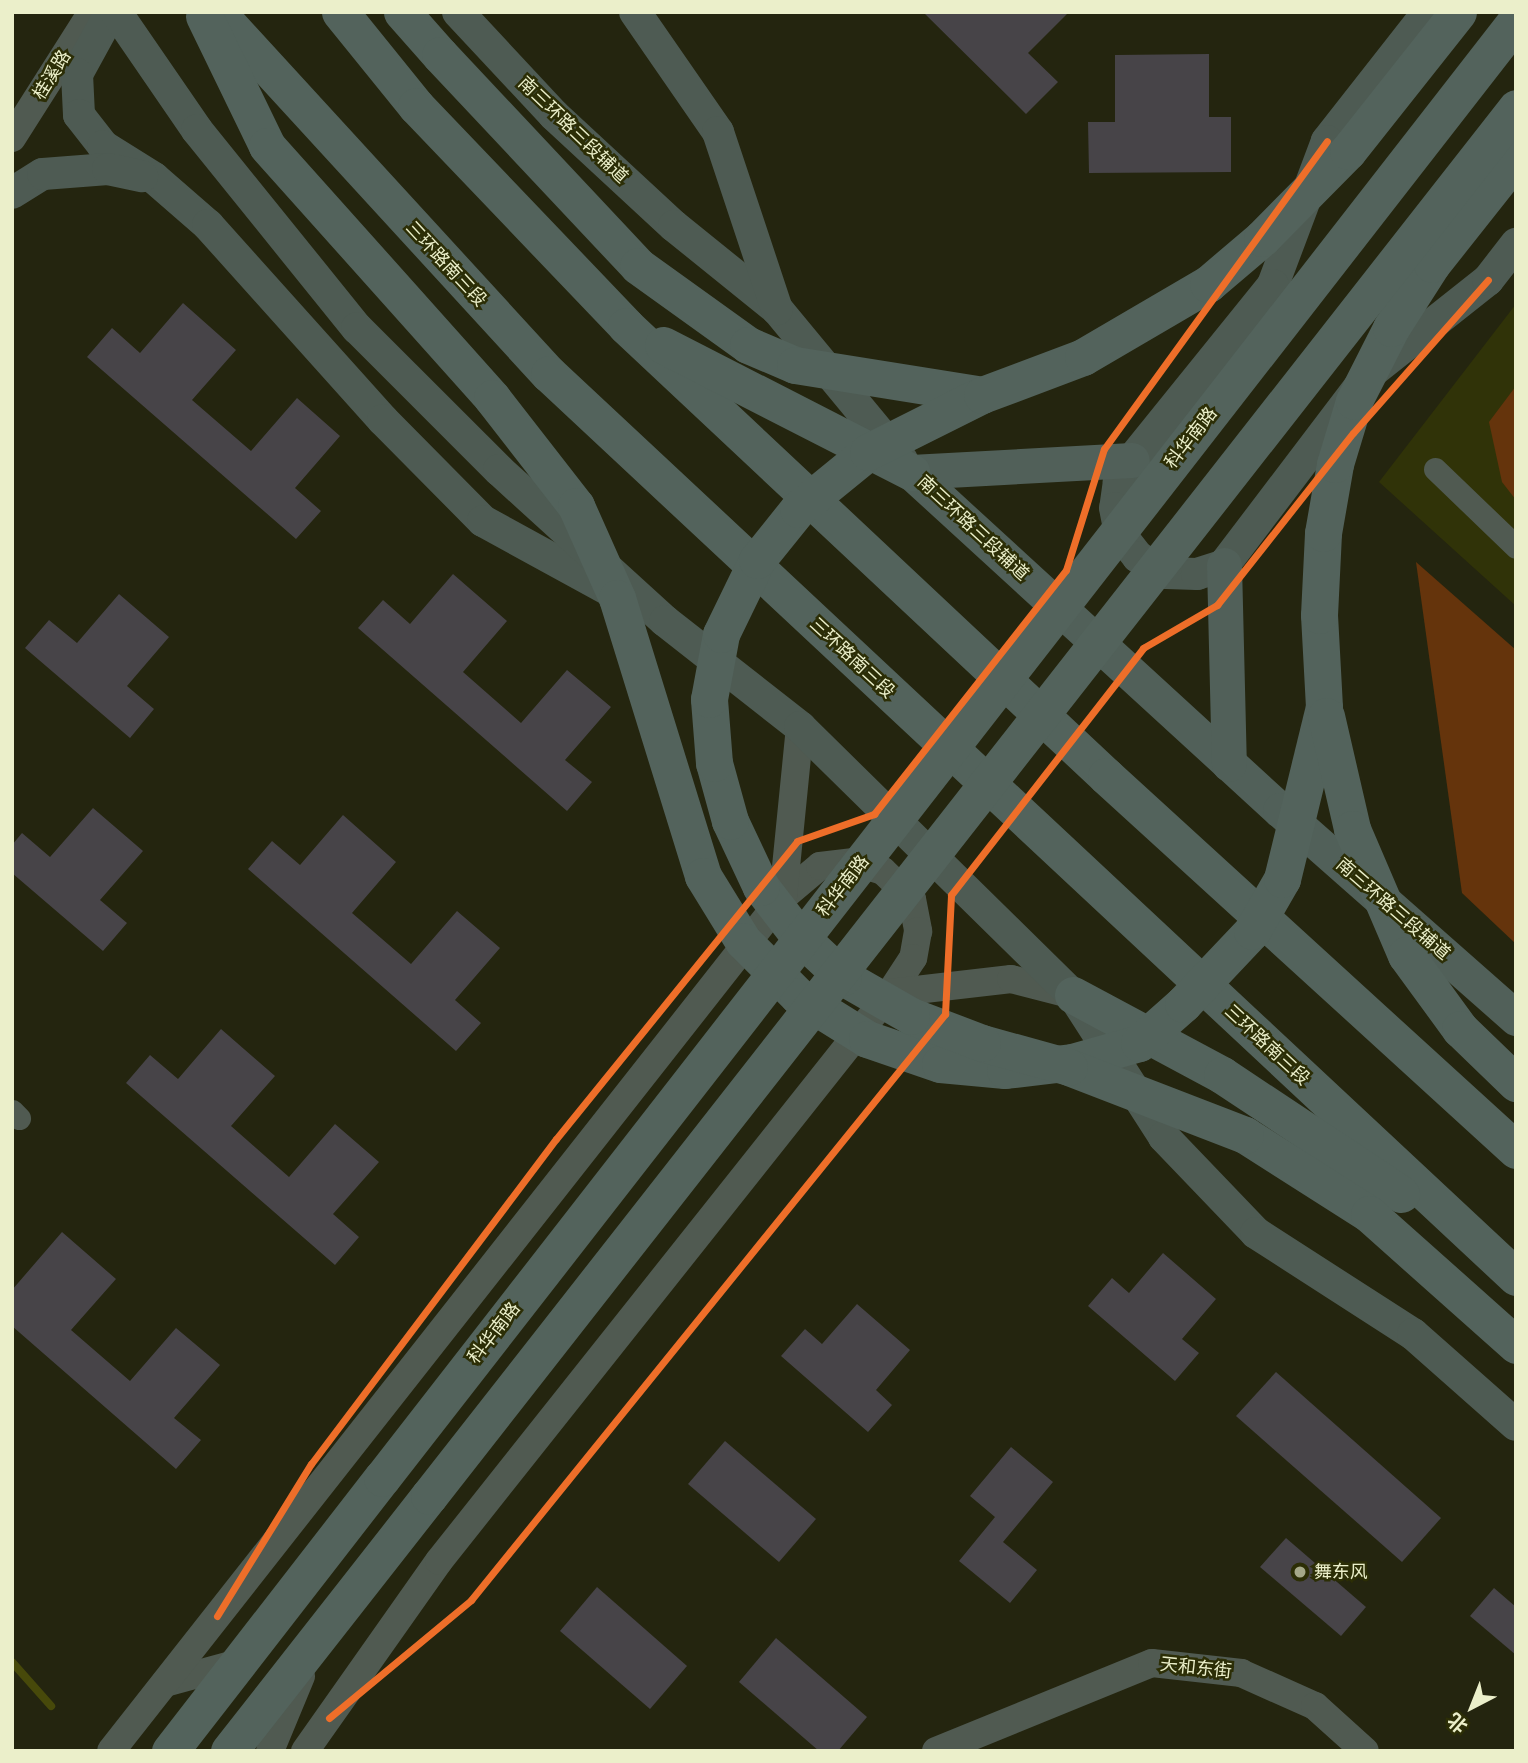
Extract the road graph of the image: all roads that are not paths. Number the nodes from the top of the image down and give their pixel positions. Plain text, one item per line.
1 (72, 12) edge
2 (92, 12) edge
3 (113, 12) edge
4 (202, 12) edge
5 (217, 12) edge
6 (340, 12) edge
7 (402, 12) edge
8 (458, 12) edge
9 (635, 12) edge
10 (1428, 12) edge
11 (1458, 12) edge
12 (1516, 21) edge
13 (12, 103) edge
14 (1516, 107) edge
15 (12, 138) edge
16 (1516, 158) edge
17 (154, 178) junction
18 (12, 194) edge
19 (1516, 244) edge
20 (777, 309) junction
21 (626, 326) junction
22 (982, 395) junction
23 (1132, 460) junction
24 (1434, 470) dead end
25 (911, 472) junction
26 (1516, 547) edge
27 (1224, 565) junction
28 (665, 621) junction
29 (1324, 707) junction
30 (800, 727) junction
31 (1229, 764) junction
32 (783, 897) junction
33 (890, 993) junction
34 (1073, 995) junction
35 (1516, 1018) edge
36 (1516, 1083) edge
37 (1516, 1150) edge
38 (1503, 1265) edge
39 (1516, 1345) edge
40 (1516, 1424) edge
41 (325, 1628) junction
42 (238, 1662) junction
43 (164, 1683) junction
44 (111, 1751) edge
45 (170, 1751) edge
46 (229, 1751) edge
47 (270, 1751) edge
48 (305, 1751) edge
49 (936, 1751) edge
50 (1365, 1751) edge

1 - 13 street, 桂溪路
2 - 15 street, 桂溪路
3 - 17 main road
3 - 28 main road
4 - 29 highway, bridge
5 - 38 highway, 三环路南三段
6 - 21 highway
7 - 22 highway, bridge
8 - 20 main road, 南三环路三段辅道
9 - 20 main road
10 - 23 main road
11 - 22 highway, bridge
12 - 42 highway, 科华南路, bridge
14 - 41 highway, bridge
16 - 29 highway, bridge
17 - 18 main road
17 - 28 main road
19 - 27 main road
20 - 25 main road, 南三环路三段辅道
21 - 25 highway
21 - 37 highway
22 - 39 highway, bridge
23 - 25 main road
23 - 27 main road
24 - 26 street
25 - 31 main road, 南三环路三段辅道
27 - 31 main road
28 - 30 main road
29 - 36 highway, bridge
30 - 32 street
30 - 34 main road
31 - 35 main road, 南三环路三段辅道
32 - 33 street
32 - 43 street
33 - 34 street
33 - 48 street
34 - 38 highway
34 - 40 main road
41 - 46 highway
41 - 47 street
42 - 43 street
42 - 45 highway, 科华南路
43 - 44 street
49 - 50 street, 天和东街

